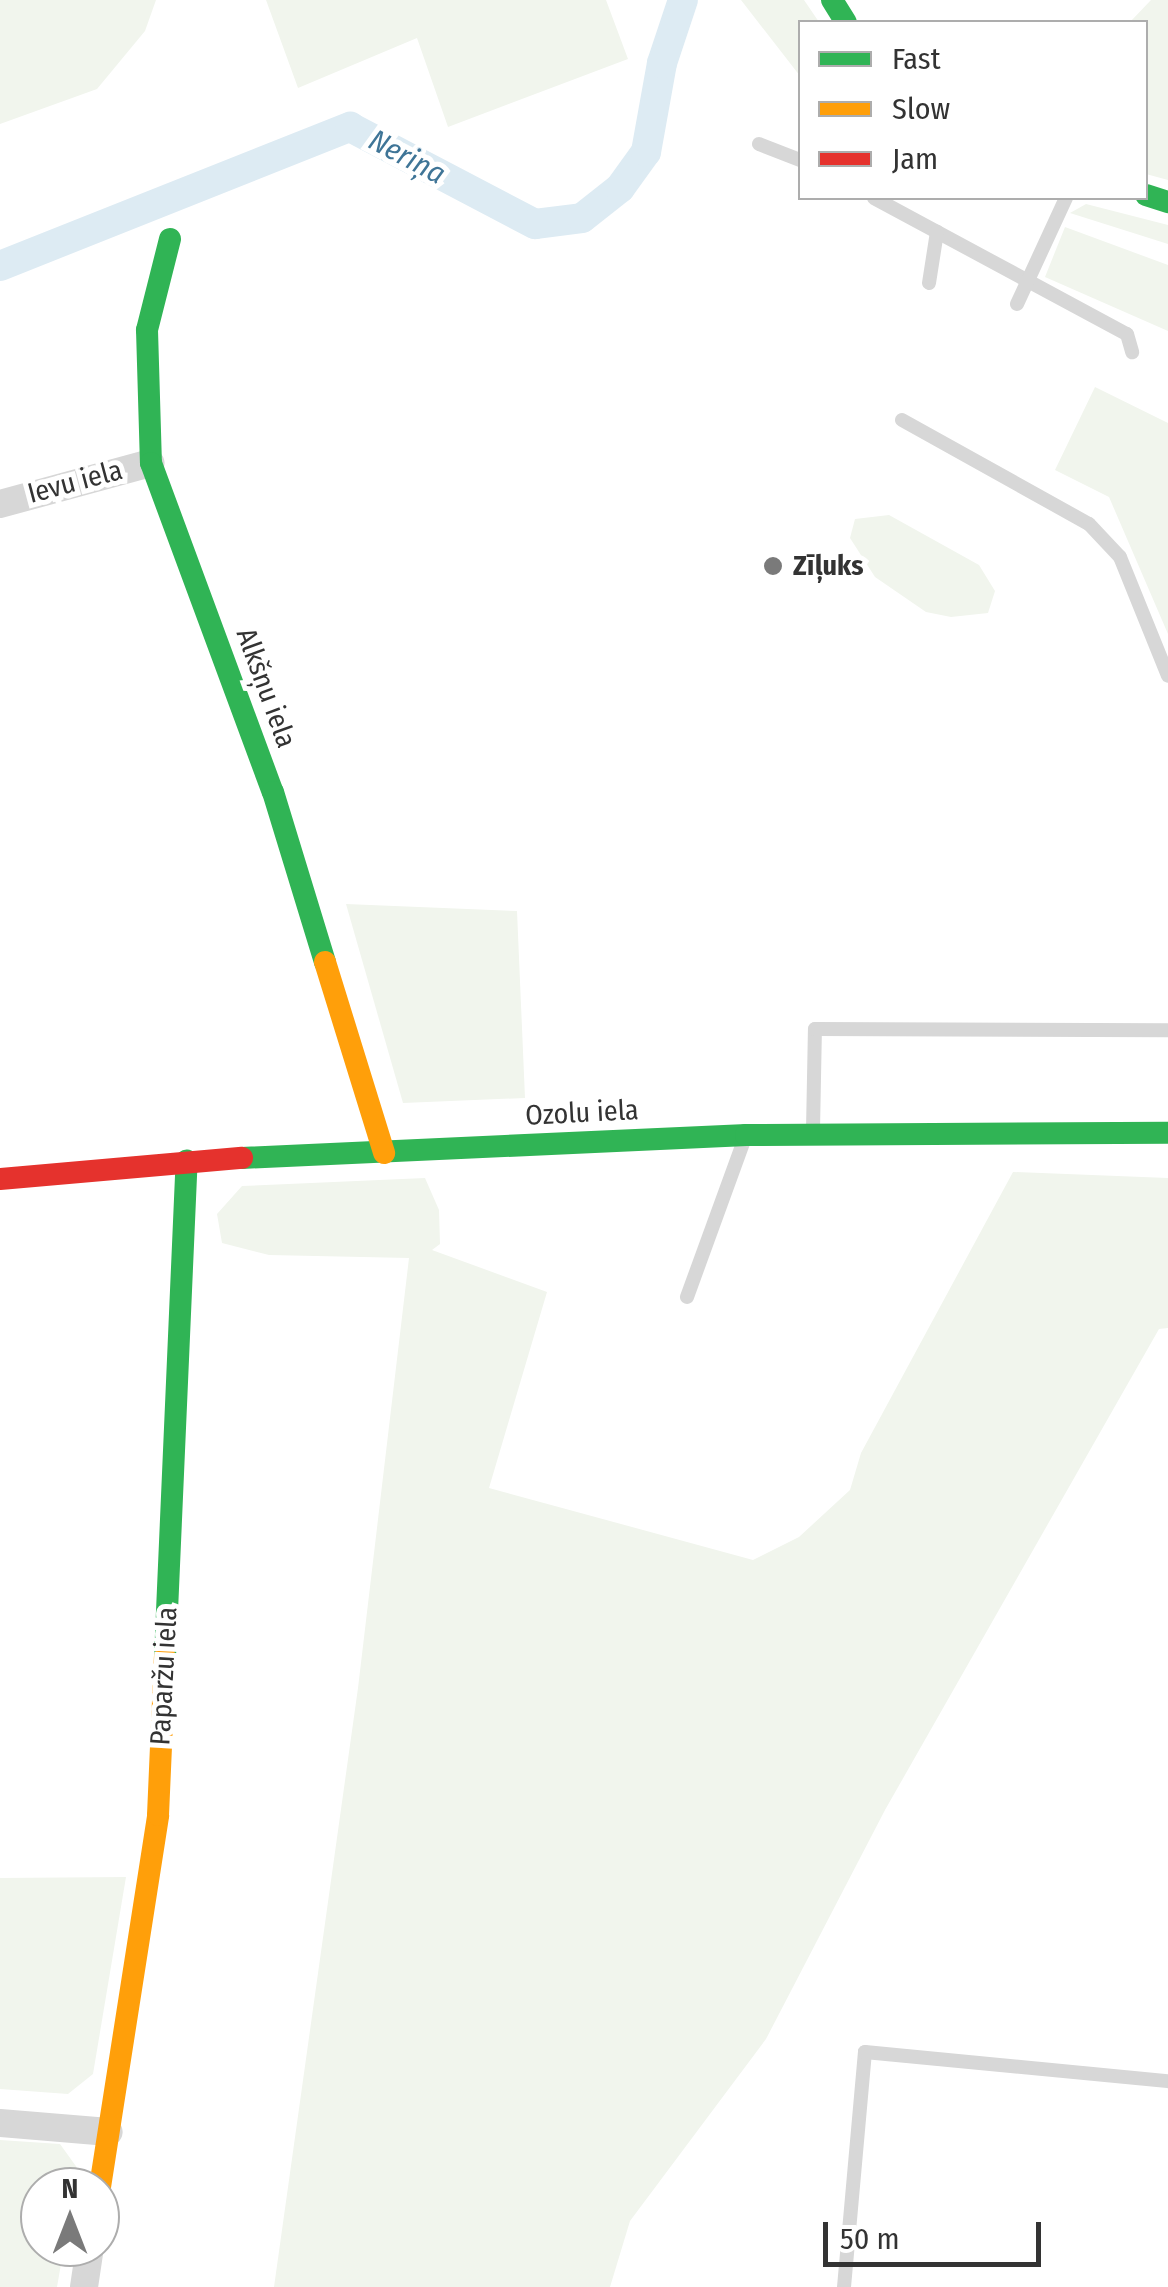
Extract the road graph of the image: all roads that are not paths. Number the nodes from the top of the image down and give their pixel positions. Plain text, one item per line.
1 (759, 144) dead end
2 (798, 159) edge
3 (878, 200) edge
4 (1065, 200) edge
5 (937, 232) junction
6 (170, 238) dead end
7 (1029, 278) junction
8 (928, 283) dead end
9 (1017, 304) dead end
10 (1132, 352) dead end
11 (902, 420) dead end
12 (151, 462) junction
13 (0, 504) edge
14 (1168, 676) edge
15 (1168, 1030) edge
16 (1168, 1133) edge
17 (746, 1135) junction
18 (813, 1135) junction
19 (384, 1153) junction
20 (187, 1160) junction
21 (0, 1178) edge
22 (687, 1296) dead end
23 (1168, 2081) edge
24 (0, 2123) edge
25 (109, 2132) junction
26 (103, 2167) edge
27 (844, 2287) edge

1 - 2 lane
3 - 5 lane
4 - 7 lane
5 - 7 lane
5 - 8 lane
6 - 12 street, Alkšņu iela
7 - 9 lane
7 - 10 lane
11 - 14 lane
12 - 13 street, Ievu iela
12 - 19 street, Alkšņu iela
15 - 18 lane
16 - 18 street, Ozolu iela
17 - 18 street, Ozolu iela
17 - 19 street, Ozolu iela
17 - 22 lane
19 - 20 street, Ozolu iela
20 - 21 street, Ozolu iela
20 - 25 street, Paparžu iela
23 - 27 lane
24 - 25 street
25 - 26 street, Paparžu iela

